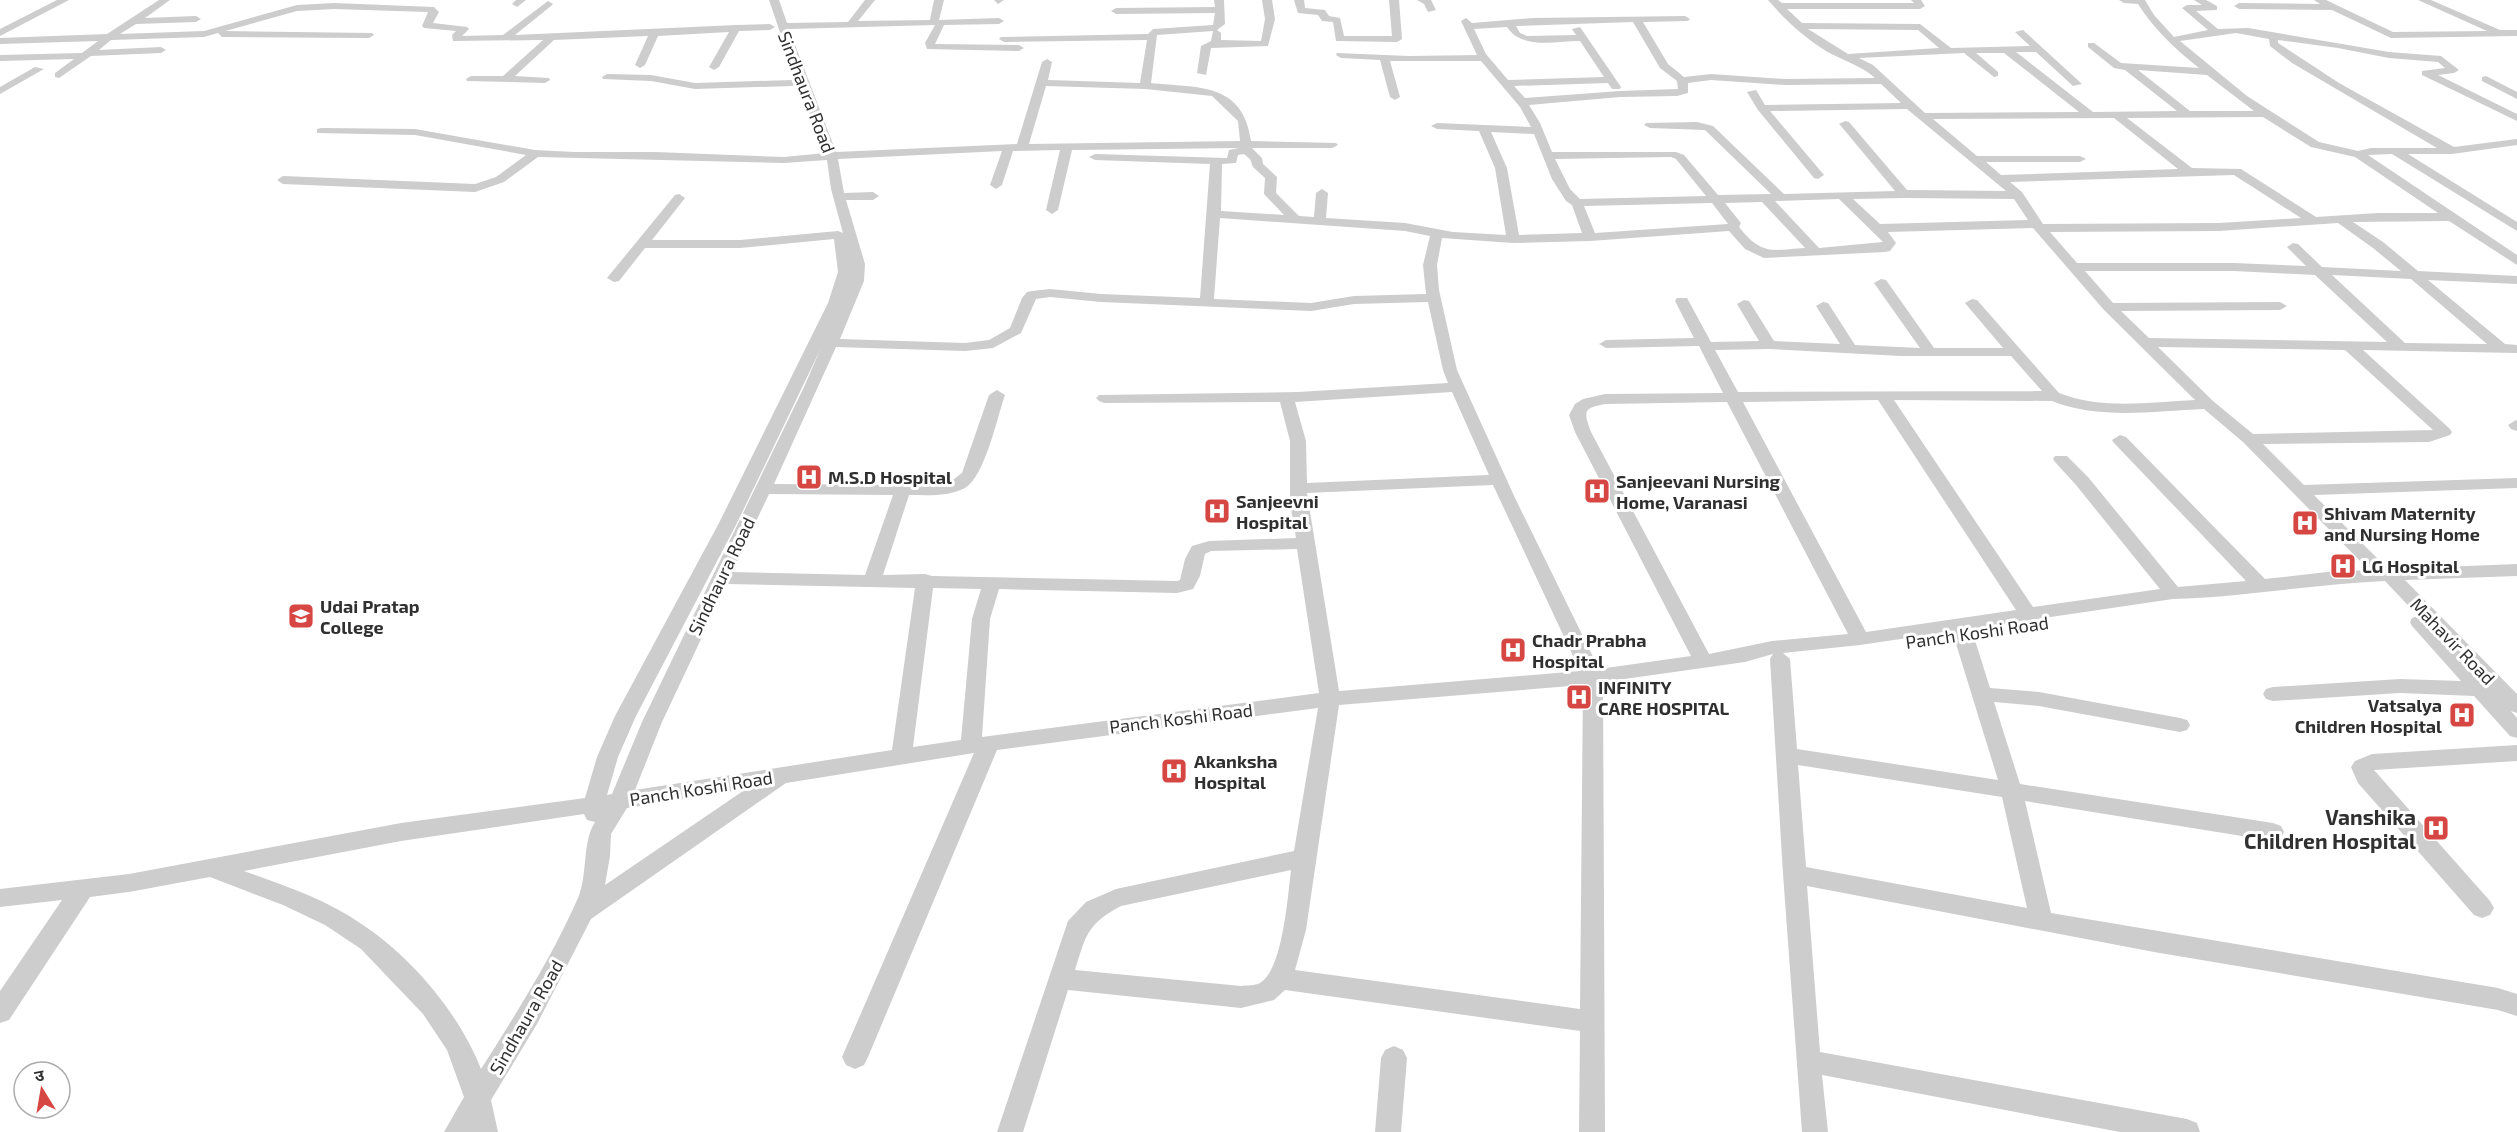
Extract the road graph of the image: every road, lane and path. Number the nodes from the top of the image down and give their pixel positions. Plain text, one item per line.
1 (64, 0) edge
2 (165, 0) edge
3 (332, 0) edge
4 (762, 0) edge
5 (774, 0) edge
6 (870, 0) edge
7 (939, 0) edge
8 (1119, 0) edge
9 (1394, 0) edge
10 (1422, 0) edge
11 (1916, 0) edge
12 (2124, 0) edge
13 (2199, 0) edge
14 (2319, 0) edge
15 (2423, 0) edge
16 (443, 2) dead end
17 (1776, 3) edge
18 (548, 4) dead end
19 (1183, 5) edge
20 (1220, 5) edge
21 (1300, 5) edge
22 (320, 6) junction
23 (1893, 6) junction
24 (2239, 6) dead end
25 (1272, 7) edge
26 (2333, 7) junction
27 (433, 10) junction
28 (1290, 10) dead end
29 (1431, 10) dead end
30 (196, 19) dead end
31 (1636, 19) junction
32 (1685, 19) dead end
33 (133, 21) junction
34 (999, 21) dead end
35 (938, 22) junction
36 (852, 23) junction
37 (1510, 25) junction
38 (776, 26) junction
39 (1797, 26) junction
40 (1916, 27) junction
41 (736, 28) junction
42 (1216, 28) junction
43 (2020, 32) dead end
44 (2216, 32) junction
45 (0, 33) edge
46 (214, 33) junction
47 (654, 33) junction
48 (2502, 33) junction
49 (2517, 33) edge
50 (369, 35) dead end
51 (1151, 37) junction
52 (2274, 37) junction
53 (108, 38) junction
54 (551, 38) junction
55 (1031, 38) junction
56 (504, 39) junction
57 (1004, 39) dead end
58 (1339, 39) junction
59 (2172, 40) junction
60 (0, 41) edge
61 (1215, 43) junction
62 (2091, 45) dead end
63 (2039, 49) junction
64 (162, 50) dead end
65 (1966, 50) junction
66 (2007, 50) junction
67 (1949, 51) junction
68 (86, 54) junction
69 (1849, 56) junction
70 (1384, 57) junction
71 (0, 58) edge
72 (1483, 58) junction
73 (1047, 62) dead end
74 (640, 65) dead end
75 (714, 67) dead end
76 (39, 69) dead end
77 (2130, 69) junction
78 (2210, 72) junction
79 (1202, 73) dead end
80 (1995, 74) dead end
81 (59, 75) dead end
82 (607, 77) dead end
83 (471, 79) dead end
84 (2486, 79) dead end
85 (505, 80) junction
86 (545, 80) dead end
87 (1611, 80) junction
88 (1682, 80) junction
89 (1883, 81) junction
90 (792, 83) junction
91 (1042, 83) junction
92 (1507, 84) junction
93 (2077, 84) dead end
94 (1145, 86) junction
95 (0, 91) edge
96 (1752, 92) dead end
97 (1620, 94) junction
98 (2517, 96) edge
99 (1395, 97) dead end
100 (1521, 102) junction
101 (1910, 106) junction
102 (1762, 108) junction
103 (2089, 114) junction
104 (2115, 114) junction
105 (2187, 114) junction
106 (2267, 114) junction
107 (2517, 118) edge
108 (1930, 120) junction
109 (1845, 124) dead end
110 (1650, 125) dead end
111 (2066, 125) dead end
112 (1437, 126) dead end
113 (1483, 127) junction
114 (321, 131) dead end
115 (1538, 131) junction
116 (2517, 142) edge
117 (1332, 145) dead end
118 (1067, 146) junction
119 (1095, 146) junction
120 (1009, 147) junction
121 (1022, 147) junction
122 (1246, 147) junction
123 (2452, 151) junction
124 (2396, 152) junction
125 (536, 153) junction
126 (2358, 154) junction
127 (1548, 156) junction
128 (825, 158) junction
129 (1976, 159) junction
130 (2080, 159) dead end
131 (1216, 161) junction
132 (2189, 172) junction
133 (1818, 175) dead end
134 (1999, 179) junction
135 (283, 180) dead end
136 (996, 185) dead end
137 (1322, 193) dead end
138 (1904, 195) junction
139 (2018, 195) junction
140 (873, 196) dead end
141 (1842, 196) junction
142 (839, 197) junction
143 (679, 198) dead end
144 (1765, 198) junction
145 (1782, 198) junction
146 (1716, 201) junction
147 (1577, 203) junction
148 (1052, 210) dead end
149 (1214, 214) junction
150 (2453, 217) junction
151 (1294, 218) junction
152 (2341, 220) junction
153 (1320, 221) junction
154 (2315, 222) junction
155 (2038, 226) junction
156 (1732, 227) junction
157 (2517, 227) edge
158 (1877, 228) junction
159 (1437, 233) junction
160 (838, 235) junction
161 (1590, 237) junction
162 (1513, 239) junction
163 (642, 244) junction
164 (2293, 247) dead end
165 (1816, 252) junction
166 (2517, 261) edge
167 (2073, 267) junction
168 (2319, 272) junction
169 (2414, 277) junction
170 (614, 278) dead end
171 (2517, 280) edge
172 (1881, 283) dead end
173 (1434, 298) junction
174 (1683, 301) dead end
175 (1207, 302) junction
176 (1972, 303) dead end
177 (1744, 304) dead end
178 (1823, 306) dead end
179 (2280, 306) dead end
180 (2109, 307) junction
181 (2145, 342) junction
182 (832, 343) junction
183 (1606, 344) dead end
184 (1705, 344) junction
185 (1769, 345) junction
186 (2348, 345) junction
187 (2400, 346) junction
188 (2502, 349) junction
189 (2517, 349) edge
190 (1851, 350) junction
191 (1930, 352) junction
192 (2016, 352) junction
193 (1457, 387) junction
194 (997, 395) dead end
195 (1883, 395) junction
196 (1732, 396) junction
197 (2054, 396) junction
198 (1286, 397) junction
199 (1104, 398) dead end
200 (2208, 404) junction
201 (2120, 440) dead end
202 (2249, 440) junction
203 (2061, 459) dead end
204 (1499, 480) junction
205 (2517, 483) edge
206 (1298, 488) junction
207 (762, 489) junction
208 (903, 489) junction
209 (2299, 490) junction
210 (1305, 543) junction
211 (2517, 570) edge
212 (2380, 572) junction
213 (719, 578) junction
214 (872, 580) junction
215 (925, 580) junction
216 (992, 582) junction
217 (2261, 586) junction
218 (2173, 592) junction
219 (2206, 592) junction
220 (2028, 615) junction
221 (1963, 634) junction
222 (1860, 639) junction
223 (1745, 655) junction
224 (1780, 659) junction
225 (1703, 661) junction
226 (1593, 677) junction
227 (2479, 689) junction
228 (1982, 694) junction
229 (2273, 694) dead end
230 (1330, 699) junction
231 (2517, 706) edge
232 (2180, 725) dead end
233 (2517, 731) edge
234 (980, 745) junction
235 (2517, 753) edge
236 (1786, 755) junction
237 (902, 757) junction
238 (781, 776) junction
239 (2012, 792) junction
240 (620, 801) junction
241 (593, 803) junction
242 (2273, 832) dead end
243 (600, 833) junction
244 (1304, 858) junction
245 (206, 866) junction
246 (1794, 874) junction
247 (82, 890) junction
248 (0, 898) edge
249 (2482, 908) dead end
250 (581, 914) junction
251 (2041, 920) junction
252 (1061, 979) junction
253 (1280, 979) junction
254 (2517, 1005) edge
255 (0, 1012) edge
256 (1592, 1022) junction
257 (855, 1058) dead end
258 (1394, 1058) dead end
259 (1808, 1061) junction
260 (478, 1100) junction
261 (457, 1132) edge
262 (485, 1132) edge
263 (1010, 1132) edge
264 (1388, 1132) edge
265 (1592, 1132) edge
266 (1815, 1132) edge
267 (2187, 1132) edge

1 - 45 street
2 - 33 street
3 - 22 street
4 - 38 street
5 - 38 street, Sindhaura Road
6 - 36 street
7 - 35 street
8 - 19 street
9 - 58 street
10 - 29 street
11 - 23 street
12 - 59 street
13 - 44 street
14 - 26 street
15 - 48 street
16 - 27 street
17 - 23 street
17 - 39 street
18 - 56 street
19 - 20 street
20 - 42 street
21 - 28 street
21 - 58 street
22 - 27 street
22 - 46 street
23 - 40 street
24 - 26 street
25 - 61 street
26 - 48 street
27 - 56 street
30 - 33 street
31 - 32 street
31 - 37 street
31 - 88 street
33 - 53 street
34 - 35 street
35 - 36 street
35 - 55 street
36 - 38 street
37 - 72 street
37 - 87 street
38 - 41 street
38 - 90 street
38 - 128 street, Sindhaura Road
39 - 40 street
39 - 69 street
40 - 67 street
41 - 47 street
41 - 75 street
42 - 51 street
42 - 61 street
43 - 63 street
44 - 52 street
44 - 59 street
46 - 50 street
46 - 53 street
47 - 54 street
47 - 74 street
48 - 49 street
51 - 55 street
51 - 94 street
52 - 107 street
52 - 123 street
53 - 60 street
53 - 68 street
54 - 56 street
54 - 85 street
55 - 57 street
58 - 70 street
59 - 78 street
61 - 79 street
62 - 77 street
63 - 66 street
63 - 93 street
64 - 68 street
65 - 66 street
65 - 67 street
65 - 80 street
66 - 103 street
67 - 69 street
68 - 71 street
68 - 81 street
69 - 89 street
70 - 72 street
70 - 99 street
72 - 92 street
73 - 91 street
76 - 95 street
77 - 78 street
77 - 105 street
78 - 106 street
82 - 90 street
83 - 85 street
84 - 98 street
85 - 86 street
87 - 92 street
87 - 97 street
88 - 89 street
88 - 97 street
89 - 101 street
90 - 128 street
91 - 94 street
91 - 121 street
92 - 100 street
94 - 122 street
96 - 102 street
97 - 100 street
100 - 115 street
101 - 102 street
101 - 108 street
102 - 133 street
103 - 104 street
103 - 108 street
104 - 105 street
104 - 132 street
105 - 106 street
106 - 126 street
108 - 111 street
108 - 129 street
109 - 138 street
110 - 145 street
112 - 113 street
113 - 115 street
113 - 162 street
114 - 125 street
115 - 127 street
116 - 123 street
117 - 122 street
118 - 119 street
118 - 121 street
118 - 148 street
119 - 122 street
119 - 131 street
120 - 121 street
120 - 128 street
120 - 136 street
122 - 131 street
122 - 151 street
123 - 124 street
124 - 126 street
124 - 157 street
125 - 128 street
125 - 135 street
126 - 150 street
127 - 146 street
127 - 147 street
128 - 142 street, Sindhaura Road
128 - 160 street
129 - 130 street
129 - 134 street
131 - 149 street
132 - 134 street
132 - 154 street
134 - 139 street
137 - 153 street
138 - 139 street
138 - 141 street
139 - 155 street
140 - 142 street
141 - 145 street
141 - 158 street
142 - 182 street, Sindhaura Road
143 - 163 street
144 - 145 street
144 - 146 street
144 - 165 street
146 - 147 street
146 - 156 street
147 - 161 street
149 - 151 street
149 - 175 street
150 - 152 street
150 - 166 street
151 - 153 street
152 - 154 street
152 - 169 street
153 - 159 street
154 - 155 street
155 - 158 street
155 - 167 street
156 - 161 street
156 - 165 street
158 - 165 street
159 - 162 street
159 - 173 street
160 - 163 street
160 - 241 street
161 - 162 street
163 - 170 street
164 - 168 street
167 - 168 street
167 - 180 street
168 - 169 street
168 - 187 street
169 - 171 street
169 - 188 street
172 - 191 street
173 - 175 street
173 - 193 street
174 - 184 street
175 - 182 street
176 - 192 street
177 - 185 street
178 - 190 street
179 - 180 street
180 - 181 street
181 - 186 street
181 - 200 street
182 - 207 street, Sindhaura Road
183 - 184 street
184 - 185 street
184 - 196 street
185 - 190 street
186 - 187 street
186 - 202 street
187 - 188 street
188 - 189 street
190 - 191 street
191 - 192 street
192 - 197 street
193 - 198 street
193 - 204 street
194 - 208 street
195 - 196 street
195 - 197 street
195 - 220 street
196 - 222 street
196 - 225 street
197 - 200 street
198 - 199 street
198 - 206 street
200 - 202 street
201 - 217 street
202 - 209 street
203 - 218 street
204 - 206 street
204 - 226 street
205 - 209 street
206 - 210 street
207 - 208 street
207 - 213 street, Sindhaura Road
208 - 214 street
209 - 212 street
210 - 216 street
210 - 230 street
211 - 212 street, Panch Koshi Road
212 - 217 street, Panch Koshi Road
212 - 227 street
212 - 231 street, Mahavir Road
213 - 214 street
213 - 240 street, Sindhaura Road
214 - 215 street
215 - 216 street
215 - 237 street
216 - 234 street
217 - 219 street, Panch Koshi Road
218 - 219 street, Panch Koshi Road
218 - 220 street, Panch Koshi Road
219 - 221 street, Panch Koshi Road
220 - 222 street, Panch Koshi Road
221 - 224 street, Panch Koshi Road
221 - 228 street
222 - 223 street, Panch Koshi Road
223 - 224 street, Panch Koshi Road
223 - 225 street, Panch Koshi Road
224 - 236 street
225 - 226 street, Panch Koshi Road
226 - 230 street, Panch Koshi Road
226 - 256 street
227 - 229 street
227 - 233 street
228 - 232 street
228 - 239 street
230 - 234 street, Panch Koshi Road
230 - 244 street
234 - 237 street, Panch Koshi Road
234 - 257 street
235 - 249 street
236 - 239 street
236 - 246 street
237 - 238 street, Panch Koshi Road
238 - 240 street, Panch Koshi Road
238 - 250 street
239 - 242 street
239 - 251 street
240 - 241 street, Panch Koshi Road
240 - 243 street, Sindhaura Road
241 - 243 street
241 - 245 street, Panch Koshi Road
243 - 250 street, Sindhaura Road
244 - 252 street
244 - 253 street
245 - 247 street, Panch Koshi Road
245 - 260 street
246 - 251 street
246 - 259 street
247 - 248 street, Panch Koshi Road
247 - 255 street
250 - 260 street, Sindhaura Road
251 - 254 street
252 - 253 street
252 - 263 street
253 - 256 street
256 - 265 street
258 - 264 street
259 - 266 street
259 - 267 street
260 - 261 street, Sindhaura Road
260 - 262 street

